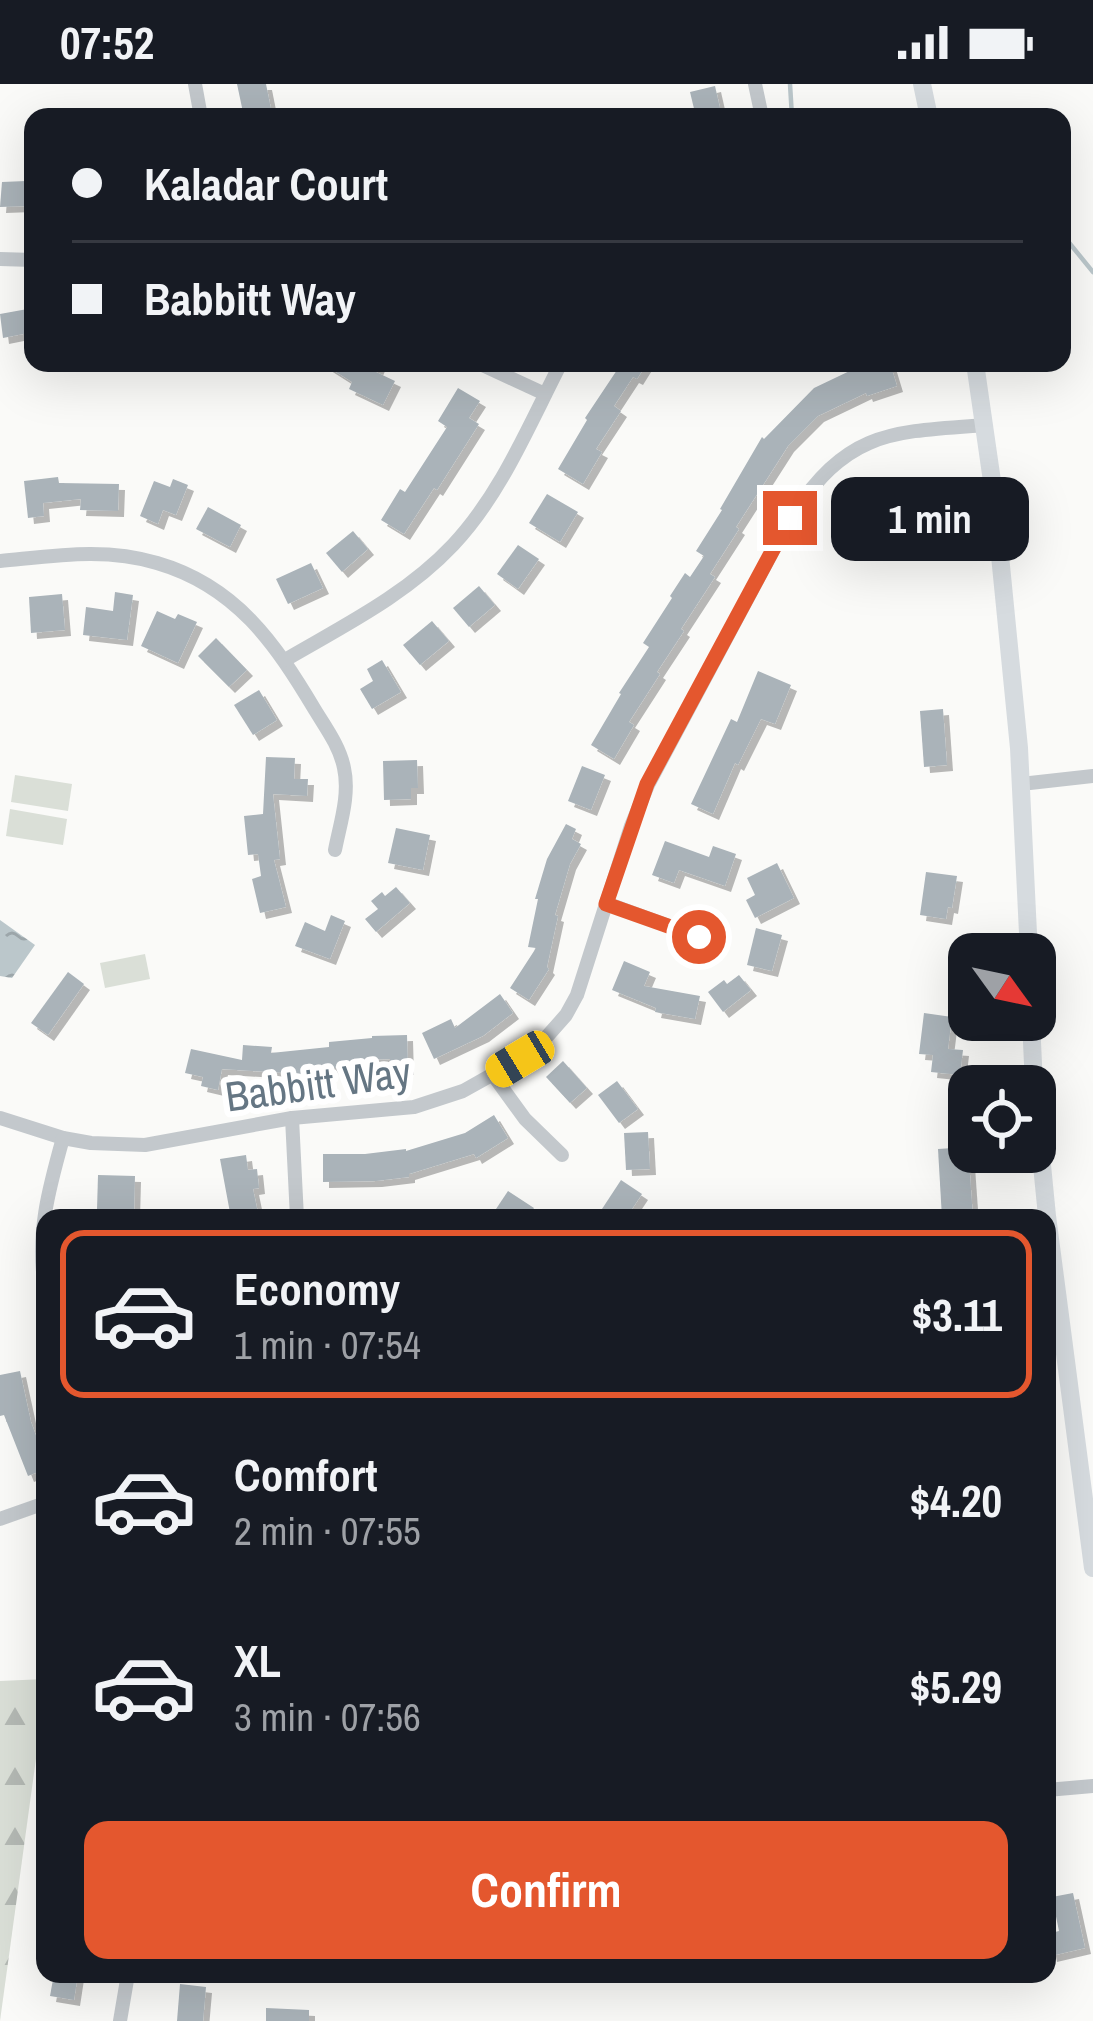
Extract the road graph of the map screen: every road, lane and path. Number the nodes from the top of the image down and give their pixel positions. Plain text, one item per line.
1 (497, 372) edge
2 (556, 372) edge
3 (976, 372) edge
4 (545, 394) junction
5 (985, 425) junction
6 (0, 561) edge
7 (285, 659) junction
8 (1093, 776) edge
9 (1021, 784) junction
10 (335, 850) dead end
11 (606, 904) junction
12 (1028, 933) edge
13 (699, 937) dead end
14 (494, 1075) junction
15 (0, 1118) edge
16 (292, 1118) junction
17 (63, 1138) junction
18 (562, 1155) dead end
19 (1042, 1173) edge
20 (45, 1209) edge
21 (297, 1209) edge
22 (1045, 1209) edge
23 (1056, 1317) edge
24 (1086, 1469) edge
25 (36, 1506) edge
26 (0, 1519) edge
27 (1093, 1568) edge
28 (1093, 1786) edge
29 (1056, 1789) edge
30 (126, 1983) edge
31 (120, 2021) edge

1 - 4 street
2 - 4 street
3 - 5 main road
4 - 7 street
5 - 9 main road
5 - 11 street, Babbitt Way
6 - 7 street
7 - 10 street
8 - 9 street
9 - 12 main road
11 - 13 street
11 - 14 street, Babbitt Way
14 - 16 street, Babbitt Way
14 - 18 street
15 - 17 street, Babbitt Way
16 - 17 street, Babbitt Way
16 - 21 street
17 - 20 street
19 - 22 main road
23 - 24 main road
24 - 27 main road
25 - 26 street
28 - 29 street
30 - 31 street

